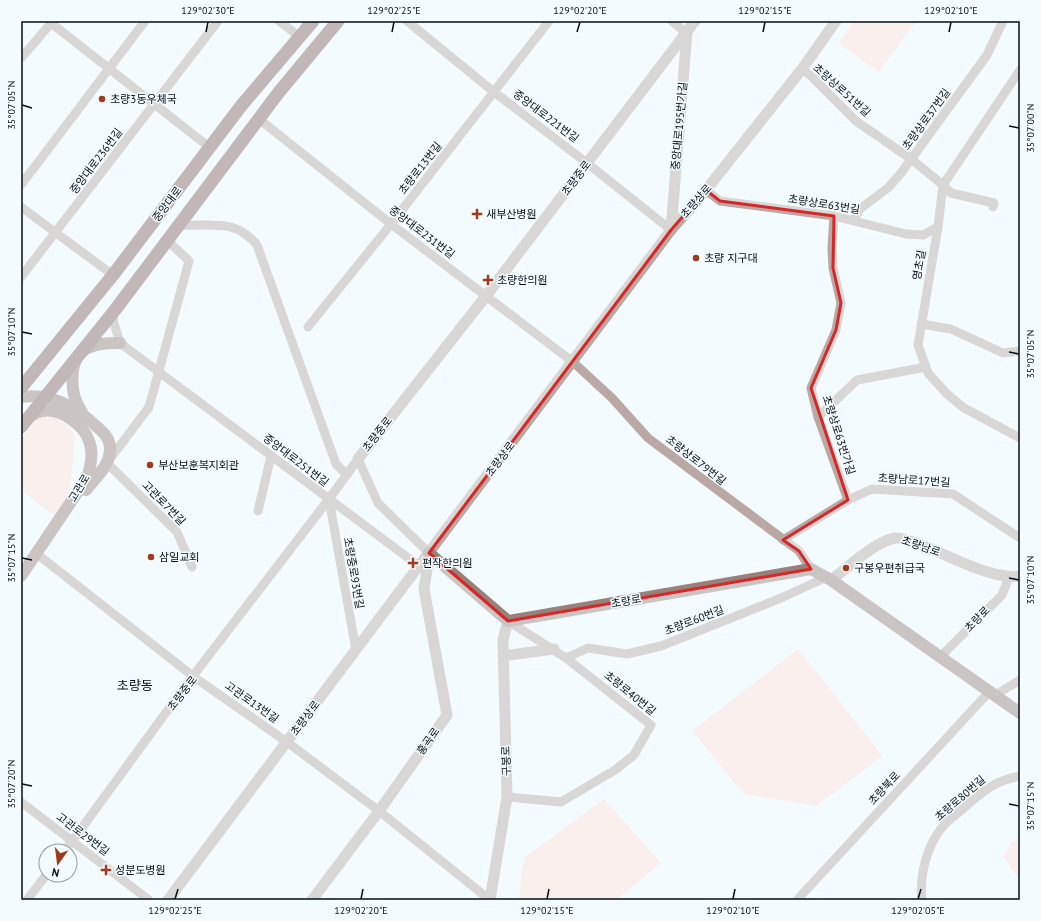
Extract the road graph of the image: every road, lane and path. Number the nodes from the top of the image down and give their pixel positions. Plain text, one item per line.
1 (145, 21) edge
2 (218, 21) edge
3 (279, 21) edge
4 (314, 21) edge
5 (338, 21) edge
6 (407, 21) edge
7 (549, 21) edge
8 (672, 21) edge
9 (688, 21) edge
10 (695, 21) edge
11 (836, 21) edge
12 (1003, 21) edge
13 (52, 22) edge
14 (686, 32) junction
15 (300, 37) junction
16 (21, 58) edge
17 (109, 68) junction
18 (802, 69) junction
19 (1020, 70) edge
20 (494, 92) junction
21 (155, 104) junction
22 (259, 119) junction
23 (209, 147) junction
24 (911, 159) junction
25 (587, 163) junction
26 (21, 185) edge
27 (943, 185) junction
28 (706, 190) junction
29 (21, 207) edge
30 (993, 207) dead end
31 (834, 216) junction
32 (853, 220) junction
33 (391, 224) junction
34 (179, 225) junction
35 (938, 227) junction
36 (671, 230) junction
37 (56, 233) junction
38 (167, 240) junction
39 (112, 275) junction
40 (21, 277) edge
41 (486, 296) junction
42 (115, 310) junction
43 (921, 324) junction
44 (308, 327) dead end
45 (120, 343) junction
46 (1020, 352) edge
47 (81, 353) junction
48 (573, 362) junction
49 (926, 367) junction
50 (158, 373) junction
51 (21, 388) edge
52 (44, 397) junction
53 (21, 398) edge
54 (84, 414) junction
55 (818, 417) junction
56 (24, 418) edge
57 (1020, 438) edge
58 (271, 456) junction
59 (358, 459) junction
60 (108, 463) junction
61 (347, 475) junction
62 (329, 499) junction
63 (848, 500) junction
64 (258, 511) dead end
65 (65, 513) junction
66 (1020, 538) edge
67 (783, 540) junction
68 (429, 553) junction
69 (37, 554) junction
70 (419, 566) junction
71 (192, 567) dead end
72 (811, 568) junction
73 (21, 576) edge
74 (1015, 577) edge
75 (829, 578) junction
76 (508, 621) junction
77 (554, 649) junction
78 (356, 650) junction
79 (503, 656) junction
80 (940, 657) junction
81 (566, 658) junction
82 (194, 677) junction
83 (1020, 680) edge
84 (992, 694) junction
85 (1020, 713) edge
86 (287, 742) junction
87 (1020, 776) edge
88 (507, 797) junction
89 (21, 802) edge
90 (379, 811) junction
91 (72, 841) junction
92 (40, 883) edge
93 (27, 900) edge
94 (149, 900) edge
95 (168, 900) edge
96 (312, 900) edge
97 (490, 900) edge
98 (797, 900) edge
99 (922, 900) edge

1 - 17 street
2 - 21 street, 중앙대로236번길
3 - 15 street
4 - 15 main road, 중앙대로
5 - 22 main road, 중앙대로
6 - 20 street, 중앙대로221번길
7 - 20 street, 초량로13번길
8 - 14 street
9 - 14 street, 중앙대로195번가길
10 - 14 street, 초량중로
11 - 18 street, 초량상로
12 - 24 street, 초량상로37번길
13 - 16 street
13 - 17 street
14 - 25 street, 초량중로
14 - 36 street, 중앙대로195번가길
15 - 23 main road, 중앙대로
17 - 21 street
17 - 26 street
18 - 24 street, 초량상로51번길
18 - 28 street, 초량상로
19 - 27 street, 영초길
20 - 25 street, 중앙대로221번길
20 - 33 street, 초량로13번길
21 - 23 street
21 - 37 street, 중앙대로236번길
22 - 33 street, 중앙대로231번길
22 - 34 main road, 중앙대로
23 - 39 main road, 중앙대로
24 - 27 street, 초량상로51번길
24 - 32 street, 초량상로37번길
25 - 36 street, 중앙대로221번길
25 - 41 street, 초량중로
27 - 30 street, 초량상로51번길
27 - 35 street, 영초길
28 - 31 street, 초량상로63번길
28 - 36 street, 초량상로
29 - 37 street
31 - 32 street, 초량상로63번길
31 - 55 street, 초량상로63번가길
32 - 35 street, 초량상로63번길
33 - 41 street, 중앙대로231번길
33 - 44 street, 초량로13번길
34 - 38 main road, 중앙대로
34 - 61 street
35 - 43 street, 영초길
36 - 48 street, 초량상로
37 - 39 street
37 - 40 street, 중앙대로236번길
38 - 42 main road, 중앙대로
38 - 50 street
39 - 51 main road, 중앙대로
41 - 48 street, 중앙대로231번길
41 - 59 street, 초량중로
42 - 45 street
42 - 47 main road, 중앙대로
43 - 46 street
43 - 49 street, 영초길
45 - 47 main road
45 - 50 street, 중앙대로251번길
47 - 52 main road, 중앙대로
47 - 54 main road
48 - 67 street, 초량상로79번길
48 - 68 street, 초량상로
49 - 55 street
49 - 57 street, 영초길
50 - 58 street, 중앙대로251번길
50 - 60 street
52 - 53 main road
52 - 54 main road
52 - 56 main road, 중앙대로
54 - 60 main road
55 - 63 street, 초량상로63번가길
56 - 65 main road, 고관로
58 - 62 street, 중앙대로251번길
58 - 64 street
59 - 61 street, 초량중로
59 - 68 street
60 - 65 main road, 고관로
60 - 71 street, 고관로7번길
61 - 62 street, 초량중로
62 - 70 street, 중앙대로251번길
62 - 78 street, 초량중로93번길
62 - 82 street, 초량중로
63 - 66 street, 초량남로17번길
63 - 67 street, 초량남로17번길
65 - 69 main road, 고관로
67 - 72 street, 초량상로79번길
68 - 70 street, 초량상로
68 - 76 main road
68 - 90 street, 홍곡로
69 - 73 main road, 고관로
69 - 82 street, 고관로13번길
70 - 78 street, 초량상로
72 - 75 main road
72 - 76 main road, 초량로
74 - 75 street, 초량남로
74 - 80 street, 초량로
75 - 80 main road
75 - 81 street, 초량로60번길
76 - 77 street, 초량로40번길
76 - 79 street, 구봉로
77 - 79 street
77 - 81 street, 초량로40번길
78 - 86 street, 초량상로
79 - 88 street, 구봉로
80 - 84 main road
81 - 88 street, 초량로40번길
82 - 86 street, 고관로13번길
82 - 91 street, 초량중로
83 - 84 street, 초량북로
84 - 85 main road
84 - 98 street, 초량북로
86 - 90 street, 고관로13번길
86 - 95 street, 초량상로
87 - 99 street, 초량로80번길
88 - 97 street, 구봉로
89 - 91 street, 고관로29번길
90 - 96 street, 홍곡로
90 - 97 street, 고관로13번길
91 - 94 street, 고관로29번길
92 - 93 street

